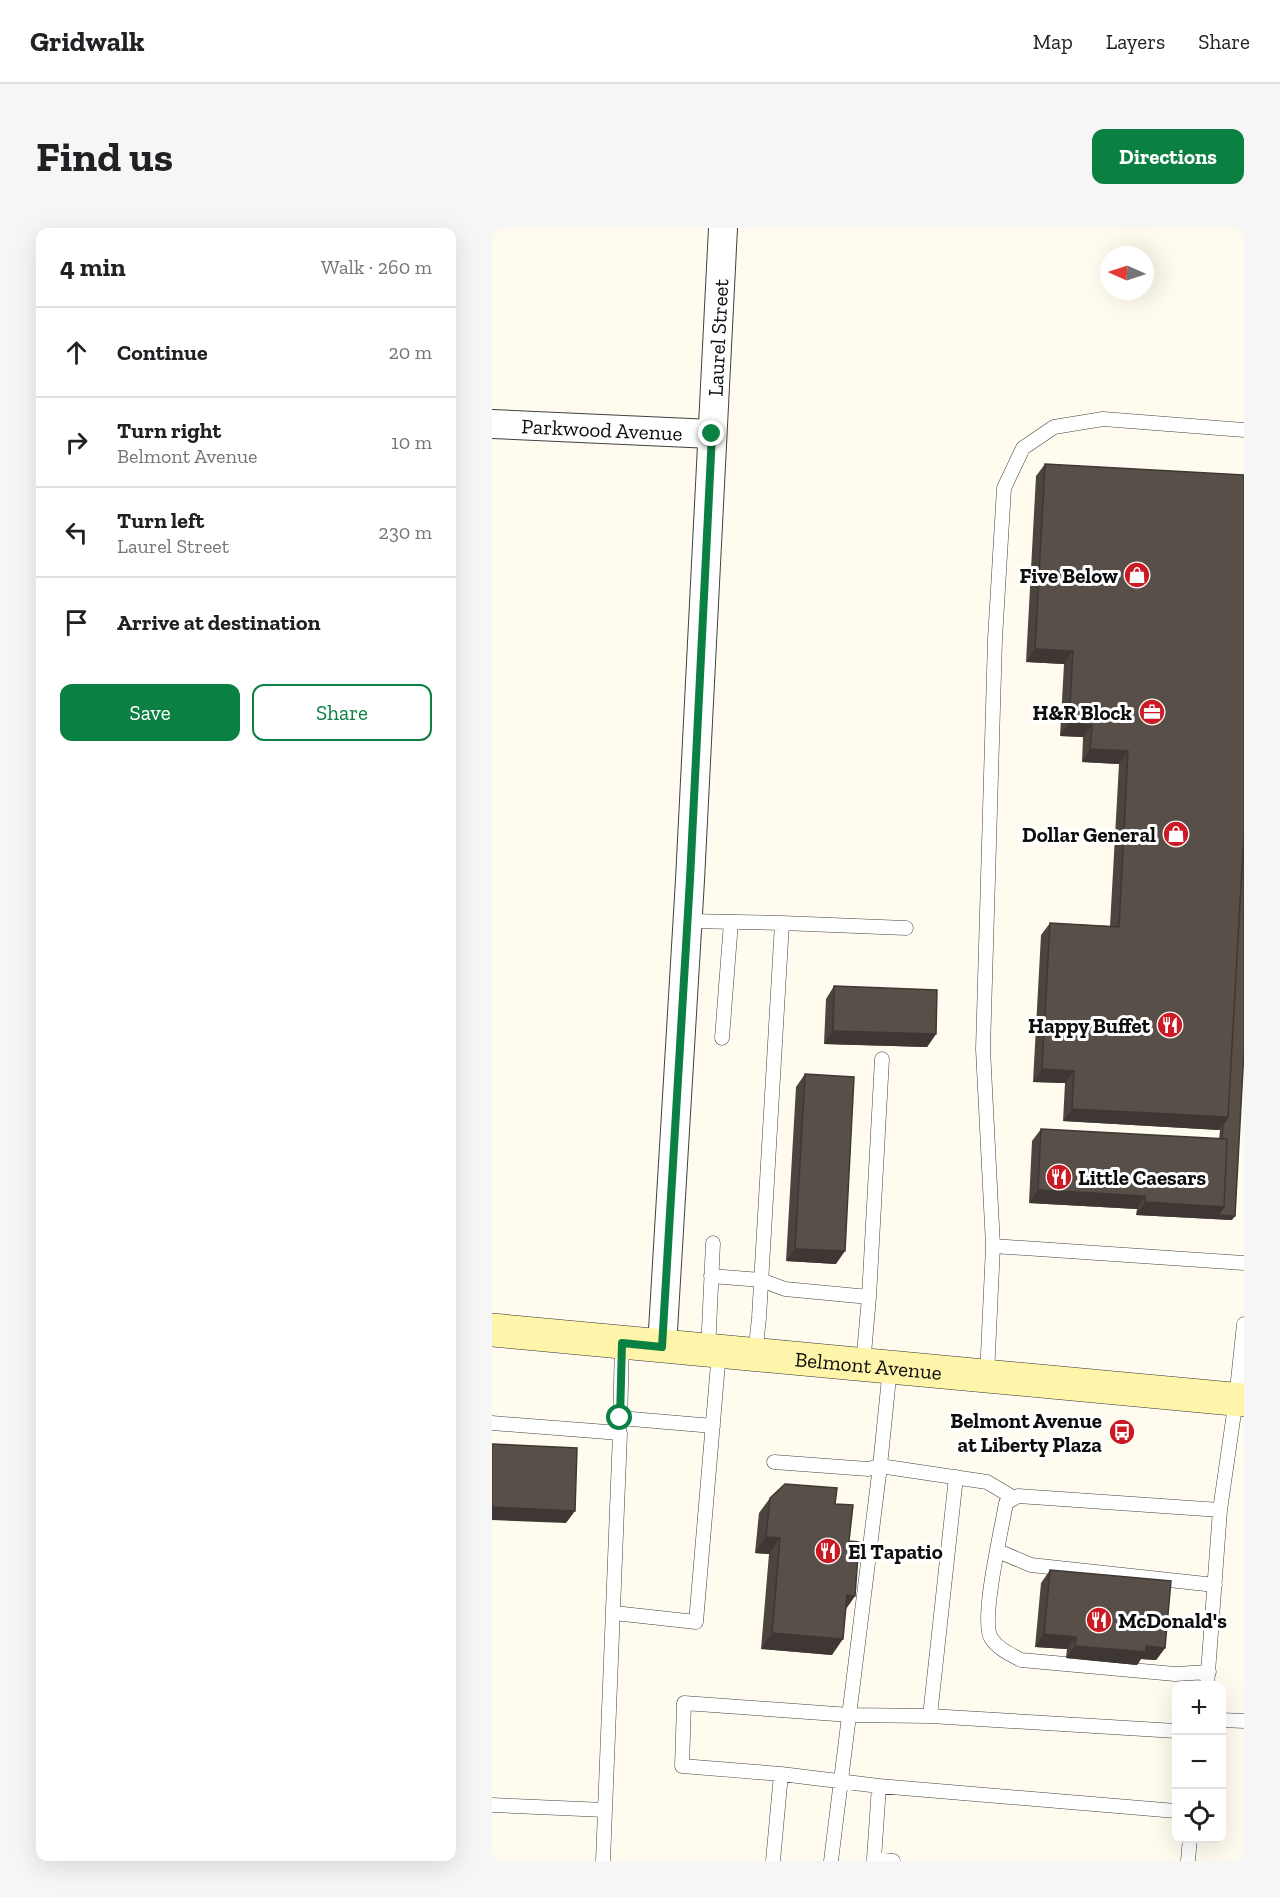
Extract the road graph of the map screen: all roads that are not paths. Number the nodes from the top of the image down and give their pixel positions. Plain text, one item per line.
1 (723, 228) edge
2 (492, 424) edge
3 (1244, 430) edge
4 (712, 434) junction
5 (687, 921) junction
6 (731, 922) junction
7 (782, 923) junction
8 (906, 928) dead end
9 (722, 1038) dead end
10 (882, 1059) dead end
11 (713, 1243) dead end
12 (993, 1246) junction
13 (1244, 1263) edge
14 (711, 1276) junction
15 (761, 1280) junction
16 (869, 1297) junction
17 (1244, 1324) edge
18 (492, 1330) edge
19 (622, 1343) junction
20 (662, 1347) junction
21 (713, 1351) junction
22 (755, 1355) junction
23 (876, 1367) junction
24 (987, 1377) junction
25 (1240, 1400) edge
26 (620, 1418) junction
27 (492, 1424) edge
28 (713, 1426) junction
29 (620, 1433) junction
30 (774, 1462) dead end
31 (880, 1466) junction
32 (956, 1477) junction
33 (1014, 1498) junction
34 (1220, 1510) junction
35 (998, 1551) junction
36 (1215, 1585) junction
37 (614, 1613) junction
38 (1208, 1679) edge
39 (849, 1715) junction
40 (930, 1716) junction
41 (1226, 1720) edge
42 (1244, 1721) edge
43 (1172, 1731) edge
44 (781, 1774) junction
45 (840, 1781) junction
46 (879, 1786) junction
47 (492, 1805) edge
48 (605, 1810) junction
49 (1172, 1812) edge
50 (1190, 1843) edge
51 (603, 1861) edge
52 (773, 1861) edge
53 (831, 1861) edge
54 (893, 1861) edge
55 (1188, 1861) edge

1 - 4 street, Laurel Street
2 - 4 street, Parkwood Avenue
3 - 12 lane
4 - 5 street, Laurel Street
5 - 6 lane
5 - 20 street, Laurel Street
6 - 7 lane
6 - 9 lane
7 - 8 lane
7 - 15 lane
10 - 16 lane
11 - 14 lane
12 - 13 lane
12 - 24 lane
14 - 15 lane
14 - 21 lane
15 - 16 lane
15 - 22 lane
16 - 23 lane
17 - 25 lane
18 - 19 main road, Belmont Avenue
19 - 20 main road, Belmont Avenue
19 - 26 lane
20 - 21 main road, Belmont Avenue
21 - 22 main road, Belmont Avenue
21 - 28 lane
22 - 23 main road, Belmont Avenue
23 - 24 main road, Belmont Avenue
23 - 31 lane
24 - 25 main road, Belmont Avenue
25 - 34 lane
26 - 28 lane
26 - 29 lane
27 - 29 lane
28 - 37 lane
29 - 37 lane
30 - 31 lane
31 - 32 lane
31 - 39 lane
32 - 33 lane
32 - 40 lane
33 - 34 lane
33 - 35 lane
34 - 36 lane
35 - 36 lane
35 - 38 lane
36 - 38 lane
37 - 48 lane
39 - 40 lane
39 - 44 lane
39 - 45 lane
40 - 43 lane
41 - 42 lane
44 - 45 lane
44 - 52 lane
45 - 46 lane
45 - 53 lane
46 - 49 lane
46 - 54 lane
47 - 48 lane
48 - 51 lane
50 - 55 lane

